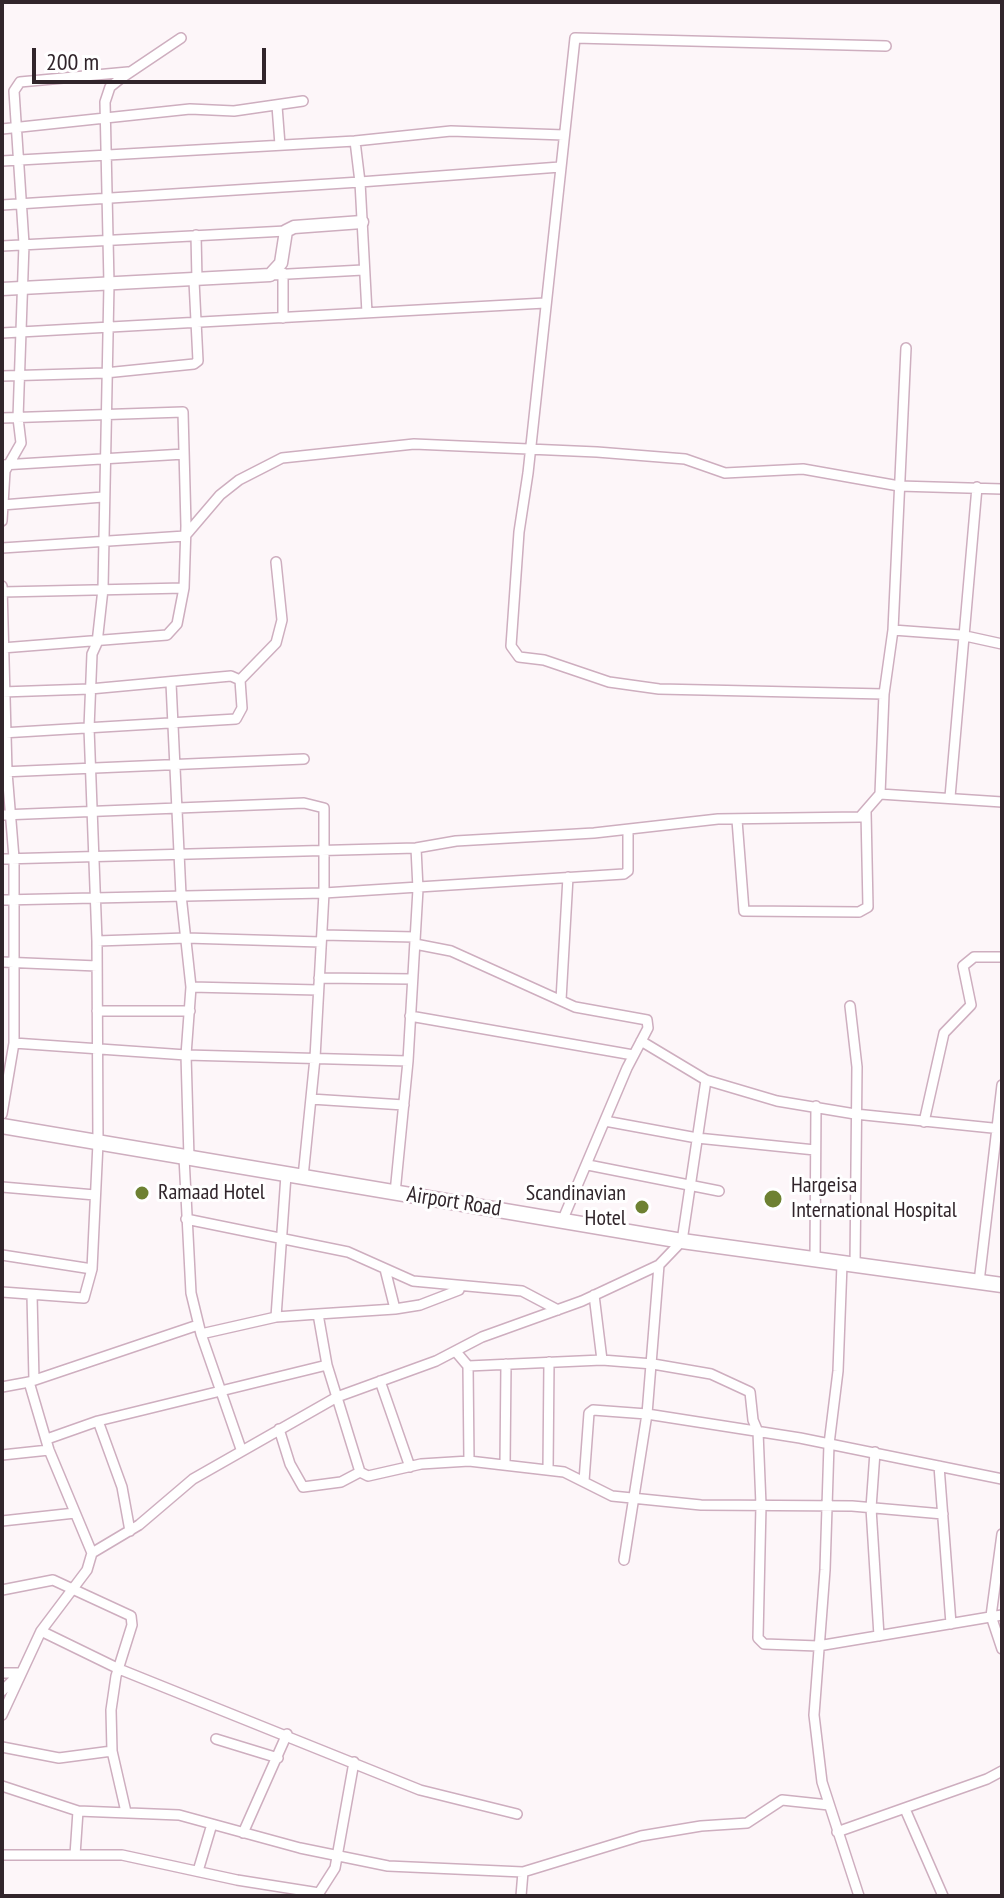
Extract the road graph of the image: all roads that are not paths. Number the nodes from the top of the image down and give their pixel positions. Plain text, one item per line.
1 (181, 38) dead end
2 (886, 46) dead end
3 (130, 72) junction
4 (303, 101) dead end
5 (277, 106) junction
6 (105, 118) junction
7 (15, 128) junction
8 (2, 129) edge
9 (564, 135) junction
10 (355, 141) junction
11 (280, 145) junction
12 (107, 154) junction
13 (17, 160) junction
14 (2, 161) edge
15 (560, 167) junction
16 (360, 182) junction
17 (109, 199) junction
18 (20, 204) junction
19 (2, 205) edge
20 (362, 222) junction
21 (286, 231) junction
22 (196, 235) junction
23 (108, 242) junction
24 (24, 244) junction
25 (2, 246) edge
26 (363, 270) junction
27 (277, 274) junction
28 (195, 281) junction
29 (109, 284) junction
30 (23, 288) junction
31 (2, 289) edge
32 (545, 303) junction
33 (367, 313) junction
34 (283, 318) junction
35 (196, 322) junction
36 (108, 328) junction
37 (22, 332) junction
38 (2, 333) edge
39 (906, 348) dead end
40 (105, 373) junction
41 (22, 374) junction
42 (2, 376) edge
43 (105, 414) junction
44 (2, 418) edge
45 (18, 418) junction
46 (530, 448) junction
47 (184, 454) junction
48 (105, 456) junction
49 (4, 465) edge
50 (899, 486) junction
51 (977, 487) junction
52 (1002, 489) edge
53 (103, 497) junction
54 (2, 505) edge
55 (2, 521) edge
56 (185, 536) junction
57 (103, 540) junction
58 (2, 548) edge
59 (276, 562) dead end
60 (184, 588) junction
61 (2, 589) edge
62 (103, 589) junction
63 (893, 630) junction
64 (961, 635) junction
65 (97, 643) junction
66 (1002, 644) edge
67 (4, 648) edge
68 (240, 680) junction
69 (171, 683) junction
70 (90, 689) junction
71 (3, 692) edge
72 (884, 694) junction
73 (174, 722) junction
74 (89, 728) junction
75 (4, 733) edge
76 (304, 759) dead end
77 (177, 763) junction
78 (91, 768) junction
79 (4, 772) edge
80 (880, 794) junction
81 (950, 797) junction
82 (1002, 802) edge
83 (177, 808) junction
84 (92, 812) junction
85 (866, 812) junction
86 (6, 814) edge
87 (737, 820) junction
88 (628, 830) junction
89 (324, 848) junction
90 (416, 848) junction
91 (181, 852) junction
92 (95, 855) junction
93 (14, 858) junction
94 (2, 859) edge
95 (568, 877) junction
96 (418, 889) junction
97 (324, 893) junction
98 (181, 895) junction
99 (8, 900) edge
100 (96, 900) junction
101 (186, 938) junction
102 (321, 939) junction
103 (97, 941) junction
104 (415, 941) junction
105 (1002, 957) edge
106 (2, 962) edge
107 (14, 962) junction
108 (97, 966) junction
109 (319, 978) junction
110 (412, 979) junction
111 (191, 987) junction
112 (318, 990) junction
113 (561, 1000) junction
114 (850, 1006) dead end
115 (97, 1011) junction
116 (190, 1011) junction
117 (410, 1016) junction
118 (2, 1033) edge
119 (14, 1039) junction
120 (641, 1041) junction
121 (97, 1049) junction
122 (186, 1055) junction
123 (633, 1055) junction
124 (315, 1058) junction
125 (408, 1061) junction
126 (706, 1080) junction
127 (1002, 1085) edge
128 (311, 1099) junction
129 (404, 1105) junction
130 (816, 1106) junction
131 (2, 1114) edge
132 (855, 1114) junction
133 (605, 1121) junction
134 (924, 1122) junction
135 (2, 1126) edge
136 (1000, 1129) edge
137 (697, 1138) junction
138 (98, 1143) junction
139 (815, 1150) junction
140 (187, 1157) junction
141 (588, 1165) junction
142 (286, 1175) junction
143 (303, 1177) junction
144 (691, 1186) junction
145 (2, 1187) edge
146 (719, 1191) dead end
147 (395, 1193) junction
148 (95, 1195) junction
149 (186, 1219) junction
150 (563, 1219) junction
151 (282, 1238) junction
152 (682, 1241) junction
153 (2, 1255) edge
154 (815, 1259) junction
155 (659, 1265) junction
156 (848, 1265) junction
157 (92, 1269) junction
158 (385, 1269) junction
159 (979, 1282) junction
160 (1002, 1285) edge
161 (464, 1288) junction
162 (2, 1292) edge
163 (32, 1295) junction
164 (594, 1295) junction
165 (395, 1309) junction
166 (558, 1310) junction
167 (318, 1314) junction
168 (276, 1317) junction
169 (199, 1330) junction
170 (457, 1353) junction
171 (602, 1360) junction
172 (549, 1362) junction
173 (506, 1364) junction
174 (653, 1364) junction
175 (327, 1365) junction
176 (468, 1366) junction
177 (32, 1381) junction
178 (380, 1381) junction
179 (2, 1387) edge
180 (219, 1392) junction
181 (337, 1397) junction
182 (647, 1414) junction
183 (98, 1421) junction
184 (279, 1429) junction
185 (758, 1432) junction
186 (48, 1444) junction
187 (829, 1444) junction
188 (241, 1449) junction
189 (875, 1452) junction
190 (2, 1455) edge
191 (469, 1461) junction
192 (505, 1465) junction
193 (939, 1466) junction
194 (410, 1467) junction
195 (548, 1470) junction
196 (360, 1472) junction
197 (1002, 1479) edge
198 (584, 1481) junction
199 (636, 1498) junction
200 (761, 1505) junction
201 (825, 1506) junction
202 (871, 1508) junction
203 (75, 1513) junction
204 (943, 1514) junction
205 (2, 1521) edge
206 (130, 1531) junction
207 (1002, 1534) edge
208 (92, 1553) junction
209 (624, 1560) dead end
210 (73, 1586) junction
211 (2, 1590) edge
212 (996, 1616) edge
213 (951, 1624) junction
214 (41, 1631) junction
215 (879, 1636) junction
216 (818, 1646) junction
217 (1002, 1649) edge
218 (119, 1669) junction
219 (2, 1673) edge
220 (20, 1673) junction
221 (2, 1691) edge
222 (2, 1715) edge
223 (287, 1734) junction
224 (216, 1739) dead end
225 (2, 1747) edge
226 (112, 1751) junction
227 (278, 1758) junction
228 (354, 1762) junction
229 (1002, 1771) edge
230 (2, 1786) edge
231 (829, 1805) junction
232 (905, 1809) junction
233 (78, 1811) junction
234 (126, 1812) junction
235 (517, 1814) dead end
236 (212, 1824) junction
237 (837, 1832) junction
238 (243, 1833) junction
239 (2, 1855) edge
240 (75, 1855) junction
241 (337, 1857) junction
242 (198, 1871) junction
243 (523, 1872) junction
244 (324, 1894) edge
245 (521, 1896) edge
246 (859, 1896) edge
247 (943, 1896) edge

1 - 3 street
2 - 9 street
3 - 6 street
3 - 7 street
4 - 5 street
5 - 6 street
5 - 11 street
6 - 7 street
6 - 12 street
7 - 8 street
7 - 13 street
9 - 10 street
9 - 15 street
10 - 11 street
10 - 16 street
11 - 12 street
12 - 13 street
12 - 17 street
13 - 14 street
13 - 18 street
15 - 16 street
15 - 32 street
16 - 17 street
16 - 20 street
17 - 18 street
17 - 23 street
18 - 19 street
18 - 24 street
20 - 21 street
20 - 26 street
21 - 22 street
21 - 27 street
22 - 23 street
22 - 28 street
23 - 24 street
23 - 29 street
24 - 25 street
24 - 30 street
26 - 27 street
26 - 33 street
27 - 28 street
27 - 34 street
28 - 29 street
28 - 35 street
29 - 30 street
29 - 36 street
30 - 31 street
30 - 37 street
32 - 33 street
32 - 46 street
33 - 34 street
34 - 35 street
35 - 36 street
35 - 40 street
36 - 37 street
36 - 40 street
37 - 38 street
37 - 41 street
39 - 50 street
40 - 41 street
40 - 43 street
41 - 42 street
41 - 45 street
43 - 45 street
43 - 47 street
43 - 48 street
44 - 45 street
45 - 49 street
46 - 50 street
46 - 56 street
46 - 72 street
47 - 48 street
47 - 56 street
48 - 49 street
48 - 53 street
49 - 54 street
50 - 51 street
50 - 63 street
51 - 52 street
51 - 64 street
53 - 54 street
53 - 57 street
54 - 55 street
56 - 57 street
56 - 60 street
57 - 58 street
57 - 62 street
59 - 68 street
60 - 62 street
60 - 65 street
61 - 62 street
61 - 67 street
62 - 65 street
63 - 64 street
63 - 72 street
64 - 66 street
64 - 81 street
65 - 67 street
65 - 70 street
67 - 71 street
68 - 69 street
68 - 73 street
69 - 70 street
69 - 73 street
70 - 71 street
70 - 74 street
71 - 75 street
72 - 80 street
73 - 74 street
73 - 77 street
74 - 75 street
74 - 78 street
75 - 79 street
76 - 77 street
77 - 78 street
77 - 83 street
78 - 79 street
78 - 84 street
79 - 86 street
80 - 81 street
80 - 85 street
81 - 82 street
83 - 84 street
83 - 89 street
83 - 91 street
84 - 86 street
84 - 92 street
85 - 87 street
85 - 87 street
86 - 93 street
87 - 88 street
88 - 90 street
88 - 95 street
89 - 90 street
89 - 91 street
89 - 97 street
90 - 96 street
91 - 92 street
91 - 98 street
92 - 93 street
92 - 100 street
93 - 94 street
93 - 99 street
95 - 96 street
95 - 113 street
96 - 97 street
96 - 104 street
97 - 98 street
97 - 102 street
98 - 100 street
98 - 101 street
99 - 100 street
99 - 107 street
100 - 103 street
101 - 102 street
101 - 103 street
101 - 111 street
102 - 104 street
102 - 109 street
103 - 108 street
104 - 110 street
104 - 113 street
105 - 134 street
106 - 107 street
107 - 108 street
107 - 119 street
108 - 115 street
109 - 110 street
109 - 112 street
110 - 117 street
111 - 112 street
111 - 116 street
112 - 124 street
113 - 120 street
114 - 132 street
115 - 116 street
115 - 121 street
116 - 122 street
117 - 123 street
117 - 125 street
118 - 119 street
119 - 121 street
119 - 131 street
120 - 123 street
120 - 126 street
121 - 122 street
121 - 138 street
122 - 124 street
122 - 140 street
123 - 133 street
124 - 125 street
124 - 128 street
125 - 129 street
126 - 130 street
126 - 137 street
127 - 136 street
128 - 129 street
128 - 143 street
129 - 147 street
130 - 132 street
130 - 139 street
132 - 134 street
132 - 156 street
133 - 137 street
133 - 141 street
134 - 136 street
135 - 138 main road, Airport Road
136 - 159 street
137 - 139 street
137 - 144 street
138 - 140 main road, Airport Road
138 - 148 street
139 - 154 street
140 - 142 main road, Airport Road
140 - 149 street
141 - 144 street
141 - 150 street
142 - 143 main road, Airport Road
142 - 151 street
143 - 147 main road, Airport Road
144 - 146 street
144 - 152 street
145 - 148 street
147 - 150 main road, Airport Road
148 - 157 street
149 - 151 street
149 - 169 street
150 - 152 main road, Airport Road
151 - 158 street
151 - 168 street
152 - 154 main road, Airport Road
152 - 155 street
153 - 157 street
154 - 156 main road, Airport Road
155 - 164 street
155 - 174 street
156 - 159 main road, Airport Road
156 - 187 street
157 - 163 street
158 - 161 street
158 - 165 street
159 - 160 main road, Airport Road
161 - 165 street
161 - 166 street
162 - 163 street
163 - 177 street
164 - 166 street
164 - 171 street
165 - 167 street
166 - 170 street
167 - 168 street
167 - 175 street
168 - 169 street
169 - 177 street
169 - 180 street
170 - 176 street
170 - 178 street
171 - 172 street
171 - 174 street
172 - 173 street
172 - 195 street
173 - 176 street
173 - 192 street
174 - 182 street
174 - 185 street
175 - 180 street
175 - 181 street
176 - 191 street
177 - 179 street
177 - 186 street
178 - 181 street
178 - 194 street
180 - 183 street
180 - 188 street
181 - 184 street
181 - 196 street
182 - 185 street
182 - 198 street
182 - 199 street
183 - 186 street
183 - 206 street
184 - 188 street
184 - 196 street
185 - 187 street
185 - 200 street
186 - 190 street
186 - 203 street
187 - 189 street
187 - 201 street
188 - 206 street
189 - 193 street
189 - 202 street
191 - 192 street
191 - 194 street
192 - 195 street
193 - 197 street
193 - 204 street
194 - 196 street
195 - 198 street
198 - 199 street
199 - 200 street
199 - 209 street
200 - 201 street
200 - 216 street
201 - 202 street
201 - 216 street
202 - 204 street
202 - 215 street
203 - 205 street
203 - 208 street
204 - 213 street
206 - 208 street
207 - 212 street
208 - 210 street
210 - 211 street
210 - 214 street
210 - 218 street
212 - 213 street
212 - 217 street
213 - 215 street
214 - 218 street
214 - 220 street
215 - 216 street
216 - 231 street
218 - 223 street
218 - 226 street
219 - 220 street
220 - 221 street
220 - 222 street
223 - 227 street
223 - 228 street
224 - 227 street
225 - 226 street
226 - 234 street
227 - 238 street
228 - 235 street
228 - 241 street
229 - 232 street
230 - 233 street
231 - 237 street
231 - 243 street
232 - 237 street
232 - 247 street
233 - 234 street
233 - 240 street
234 - 236 street
236 - 238 street
236 - 242 street
237 - 246 street
238 - 241 street
239 - 240 street
240 - 242 street
241 - 243 street
241 - 244 street
242 - 244 street
243 - 245 street

